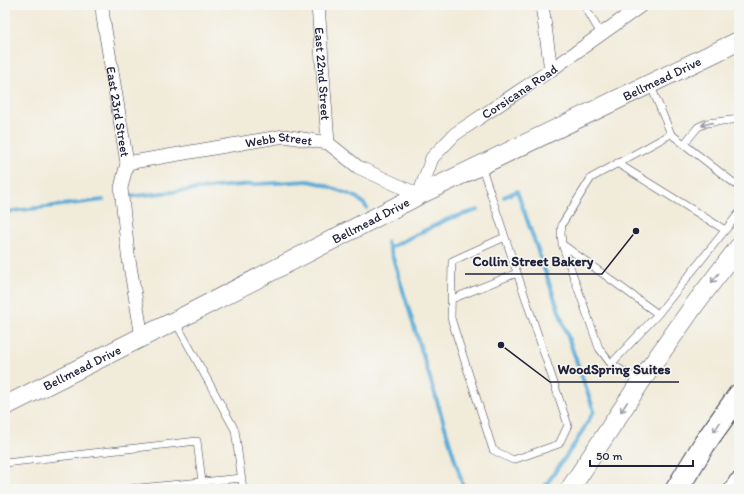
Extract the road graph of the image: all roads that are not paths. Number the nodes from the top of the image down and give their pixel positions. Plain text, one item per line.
1 (102, 5) edge
2 (318, 5) edge
3 (542, 5) edge
4 (584, 5) edge
5 (642, 5) edge
6 (601, 34) junction
7 (739, 41) edge
8 (551, 70) junction
9 (650, 84) junction
10 (739, 119) edge
11 (671, 134) junction
12 (328, 143) junction
13 (684, 144) junction
14 (127, 163) junction
15 (617, 163) junction
16 (481, 165) junction
17 (739, 187) edge
18 (419, 195) junction
19 (739, 213) edge
20 (725, 230) junction
21 (506, 237) junction
22 (562, 244) junction
23 (739, 247) edge
24 (518, 273) junction
25 (452, 299) junction
26 (658, 314) junction
27 (175, 321) junction
28 (142, 337) junction
29 (612, 364) junction
30 (641, 381) junction
31 (739, 395) edge
32 (5, 406) edge
33 (5, 463) edge
34 (242, 478) junction
35 (202, 482) junction
36 (739, 484) edge
37 (129, 489) edge
38 (244, 489) edge
39 (570, 489) edge
40 (677, 489) edge
41 (736, 489) edge

1 - 14 street, East 23rd Street
2 - 12 street, East 22nd Street
3 - 8 street
4 - 6 lane
5 - 6 street, Corsicana Road
6 - 8 street, Corsicana Road
7 - 9 main road, Bellmead Drive
8 - 18 street, Corsicana Road
9 - 11 lane
9 - 16 main road, Bellmead Drive
10 -> 13 lane
11 - 13 lane
11 - 15 lane
12 - 14 street, Webb Street
12 - 18 street, Webb Street
13 - 17 lane
14 - 28 street, East 23rd Street
15 - 20 lane
15 - 22 lane
16 - 18 main road, Bellmead Drive
16 - 21 lane
18 - 27 main road, Bellmead Drive
19 - 20 lane
20 - 26 lane
21 - 24 lane
21 - 25 lane
22 - 26 lane
22 - 29 lane
23 -> 30 main road
24 - 25 lane
24 - 25 lane
26 - 29 lane
27 - 28 main road, Bellmead Drive
27 - 34 lane
28 - 32 main road, Bellmead Drive
29 - 30 lane
30 -> 39 main road
31 -> 40 highway
33 - 35 lane
34 - 35 lane
34 - 38 lane
35 - 37 lane
36 - 41 highway

